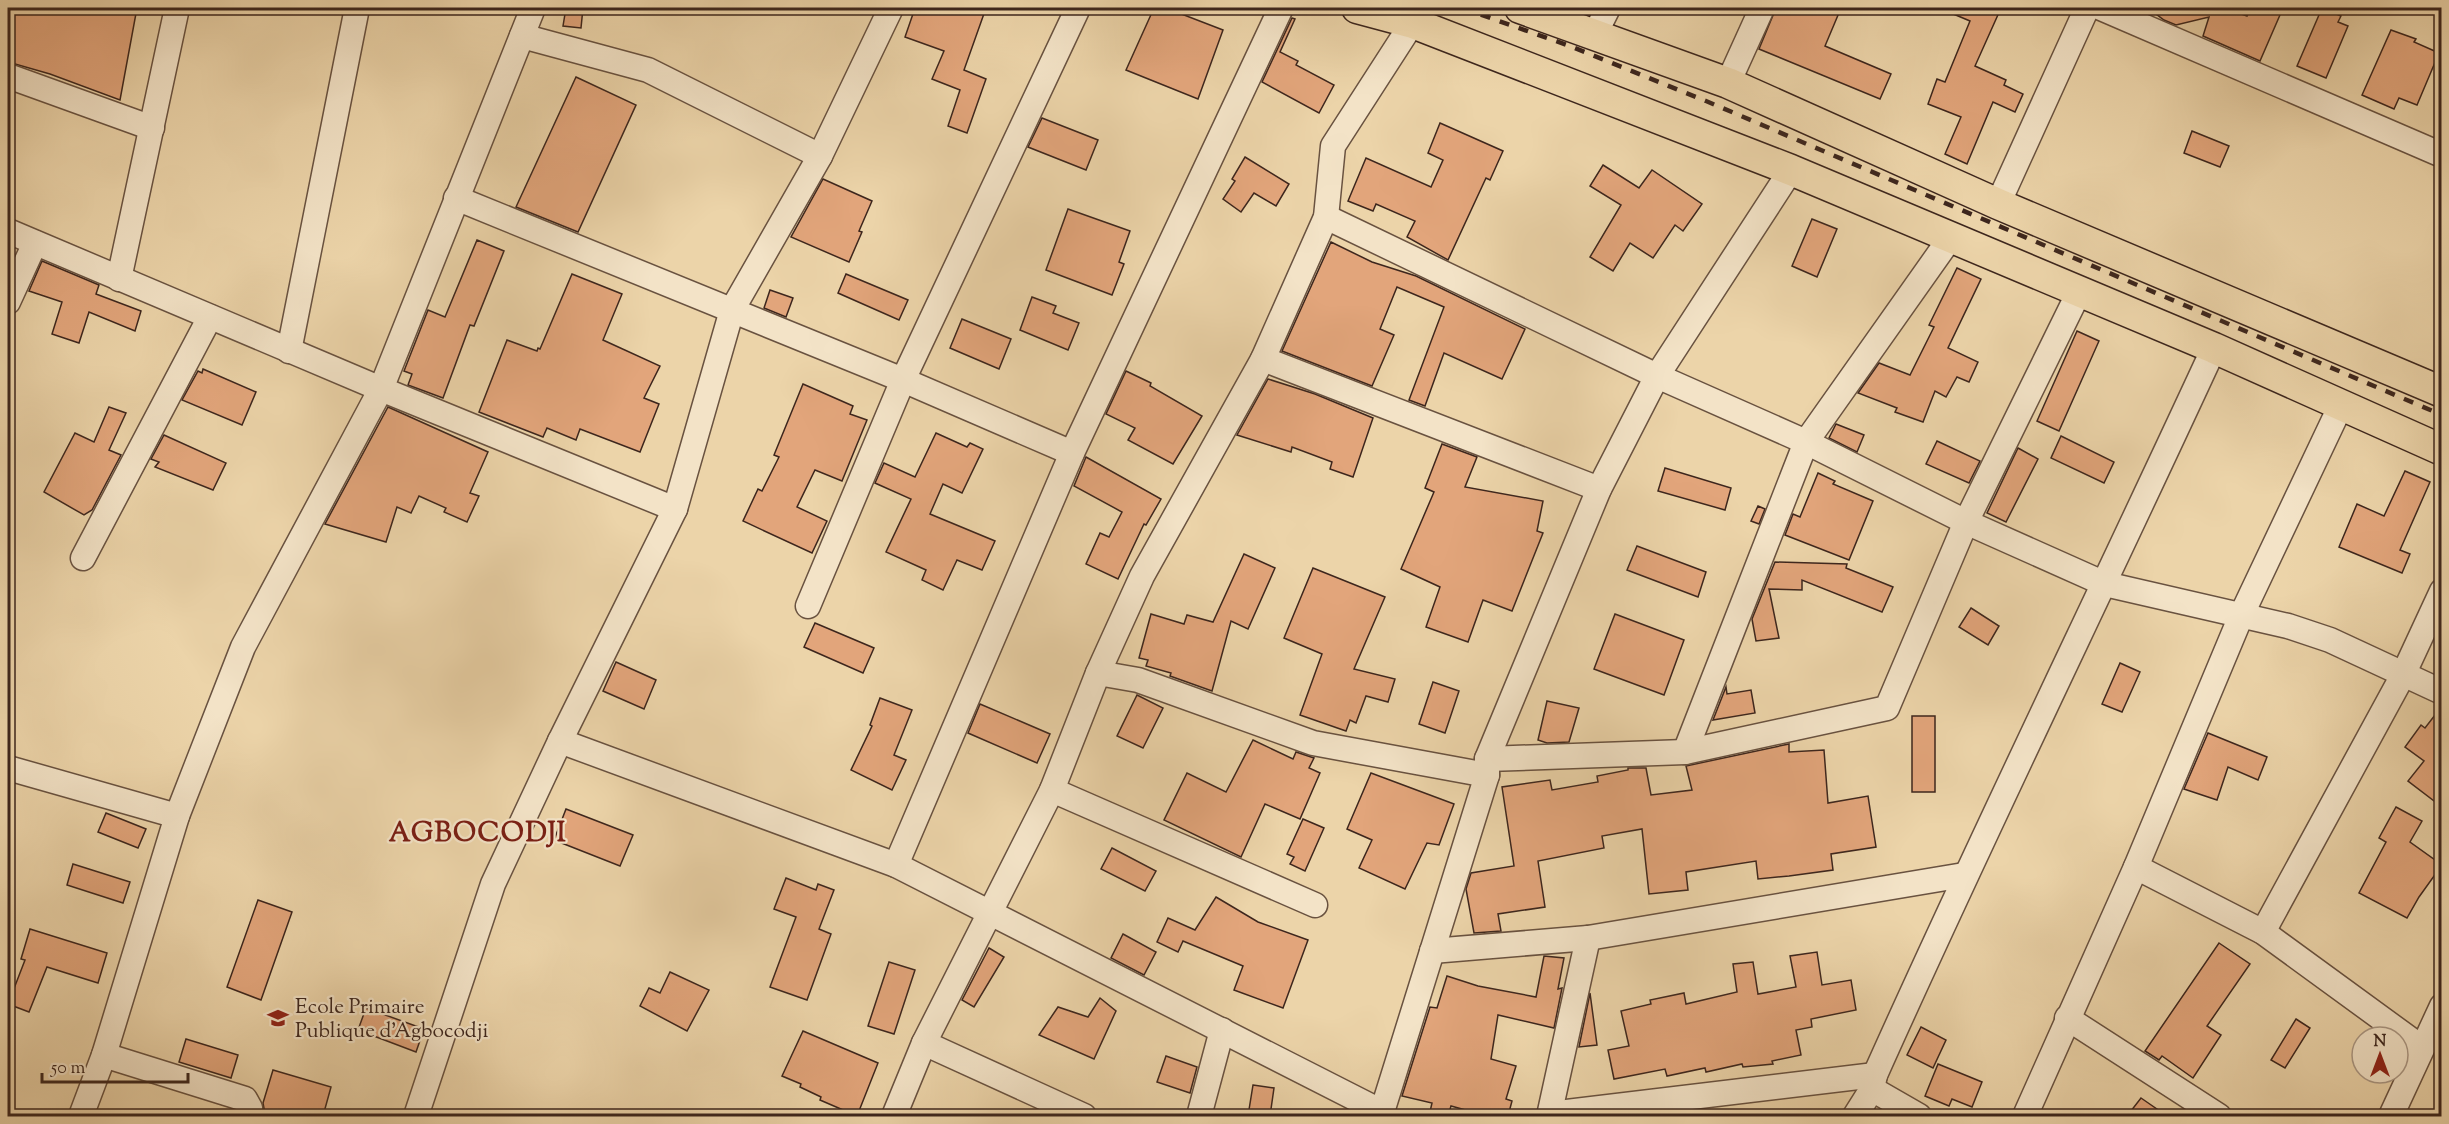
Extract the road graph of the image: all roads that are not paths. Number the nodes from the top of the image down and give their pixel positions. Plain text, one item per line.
1 (177, 8) edge
2 (357, 8) edge
3 (533, 8) edge
4 (891, 8) edge
5 (1078, 8) edge
6 (1281, 8) edge
7 (1357, 8) edge
8 (1520, 8) edge
9 (1608, 8) edge
10 (1762, 8) edge
11 (2087, 8) edge
12 (2101, 8) edge
13 (1418, 15) edge
14 (1595, 34) junction
15 (522, 36) junction
16 (8, 76) edge
17 (1728, 83) junction
18 (152, 128) junction
19 (2442, 155) edge
20 (820, 156) junction
21 (1791, 170) junction
22 (456, 198) junction
23 (1998, 204) junction
24 (1326, 217) junction
25 (8, 231) edge
26 (1951, 237) junction
27 (35, 243) junction
28 (119, 279) junction
29 (2079, 292) junction
30 (8, 302) edge
31 (732, 310) junction
32 (210, 317) junction
33 (2214, 348) junction
34 (289, 351) junction
35 (1263, 359) junction
36 (1657, 376) junction
37 (903, 380) junction
38 (381, 389) junction
39 (2442, 392) edge
40 (2341, 405) junction
41 (1806, 442) junction
42 (2442, 450) edge
43 (1072, 453) junction
44 (1599, 489) junction
45 (675, 509) junction
46 (1966, 522) junction
47 (83, 558) dead end
48 (2105, 584) junction
49 (2442, 591) edge
50 (808, 606) dead end
51 (2241, 616) junction
52 (1098, 673) junction
53 (2403, 675) junction
54 (2442, 692) edge
55 (560, 741) junction
56 (1685, 752) junction
57 (1486, 767) junction
58 (8, 768) edge
59 (1052, 790) junction
60 (177, 816) junction
61 (896, 866) junction
62 (2136, 867) junction
63 (1964, 875) junction
64 (1315, 905) dead end
65 (990, 913) junction
66 (2264, 932) junction
67 (1588, 939) junction
68 (1432, 951) junction
69 (2442, 1006) edge
70 (2067, 1018) junction
71 (1222, 1030) junction
72 (924, 1043) junction
73 (2422, 1048) junction
74 (104, 1055) junction
75 (1874, 1082) junction
76 (1381, 1114) edge
77 (1550, 1115) edge
78 (81, 1116) edge
79 (251, 1116) edge
80 (416, 1116) edge
81 (894, 1116) edge
82 (1084, 1116) edge
83 (1199, 1116) edge
84 (1855, 1116) edge
85 (1919, 1116) edge
86 (2025, 1116) edge
87 (2219, 1116) edge
88 (2391, 1116) edge

1 - 18 street
2 - 34 street
3 - 15 street
4 - 20 street
5 - 37 street
6 - 43 street
7 - 13 main road
8 - 14 main road
9 - 14 street
10 - 17 street
11 - 23 street
12 - 19 street
13 - 21 main road
13 - 24 street
14 - 17 main road
15 - 20 street
15 - 22 street
16 - 18 street
17 - 23 main road
18 - 28 street
20 - 31 street
21 - 26 main road
21 - 36 street
22 - 31 street
22 - 38 street
23 - 39 main road
24 - 35 street
24 - 36 street
25 - 27 street
26 - 29 main road
26 - 41 street
27 - 28 street
27 - 30 street
28 - 32 street
29 - 33 main road
29 - 46 street
31 - 37 street
31 - 45 street
32 - 34 street
32 - 47 street
33 - 40 main road
33 - 48 street
34 - 38 street
35 - 44 street
35 - 52 street
36 - 41 street
36 - 44 street
37 - 43 street
37 - 50 street
38 - 45 street
38 - 60 street
40 - 42 main road
40 - 51 street
41 - 46 street
41 - 56 street
43 - 61 street
44 - 57 street
45 - 55 street
46 - 48 street
46 - 56 street
48 - 51 street
48 - 63 street
49 - 53 street
51 - 53 street
51 - 62 street
52 - 57 street
52 - 59 street
53 - 54 street
53 - 66 street
55 - 61 street
55 - 80 street
56 - 57 street
57 - 68 street
58 - 60 street
59 - 64 street
59 - 65 street
60 - 74 street
61 - 65 street
62 - 66 street
62 - 70 street
63 - 67 street
63 - 75 street
65 - 71 street
65 - 72 street
66 - 73 street
67 - 68 street
67 - 77 street
68 - 76 street
69 - 73 street
70 - 86 street
70 - 87 street
71 - 76 street
71 - 83 street
72 - 81 street
72 - 82 street
73 - 88 street
74 - 78 street
74 - 79 street
75 - 77 street
75 - 84 street
75 - 85 street

